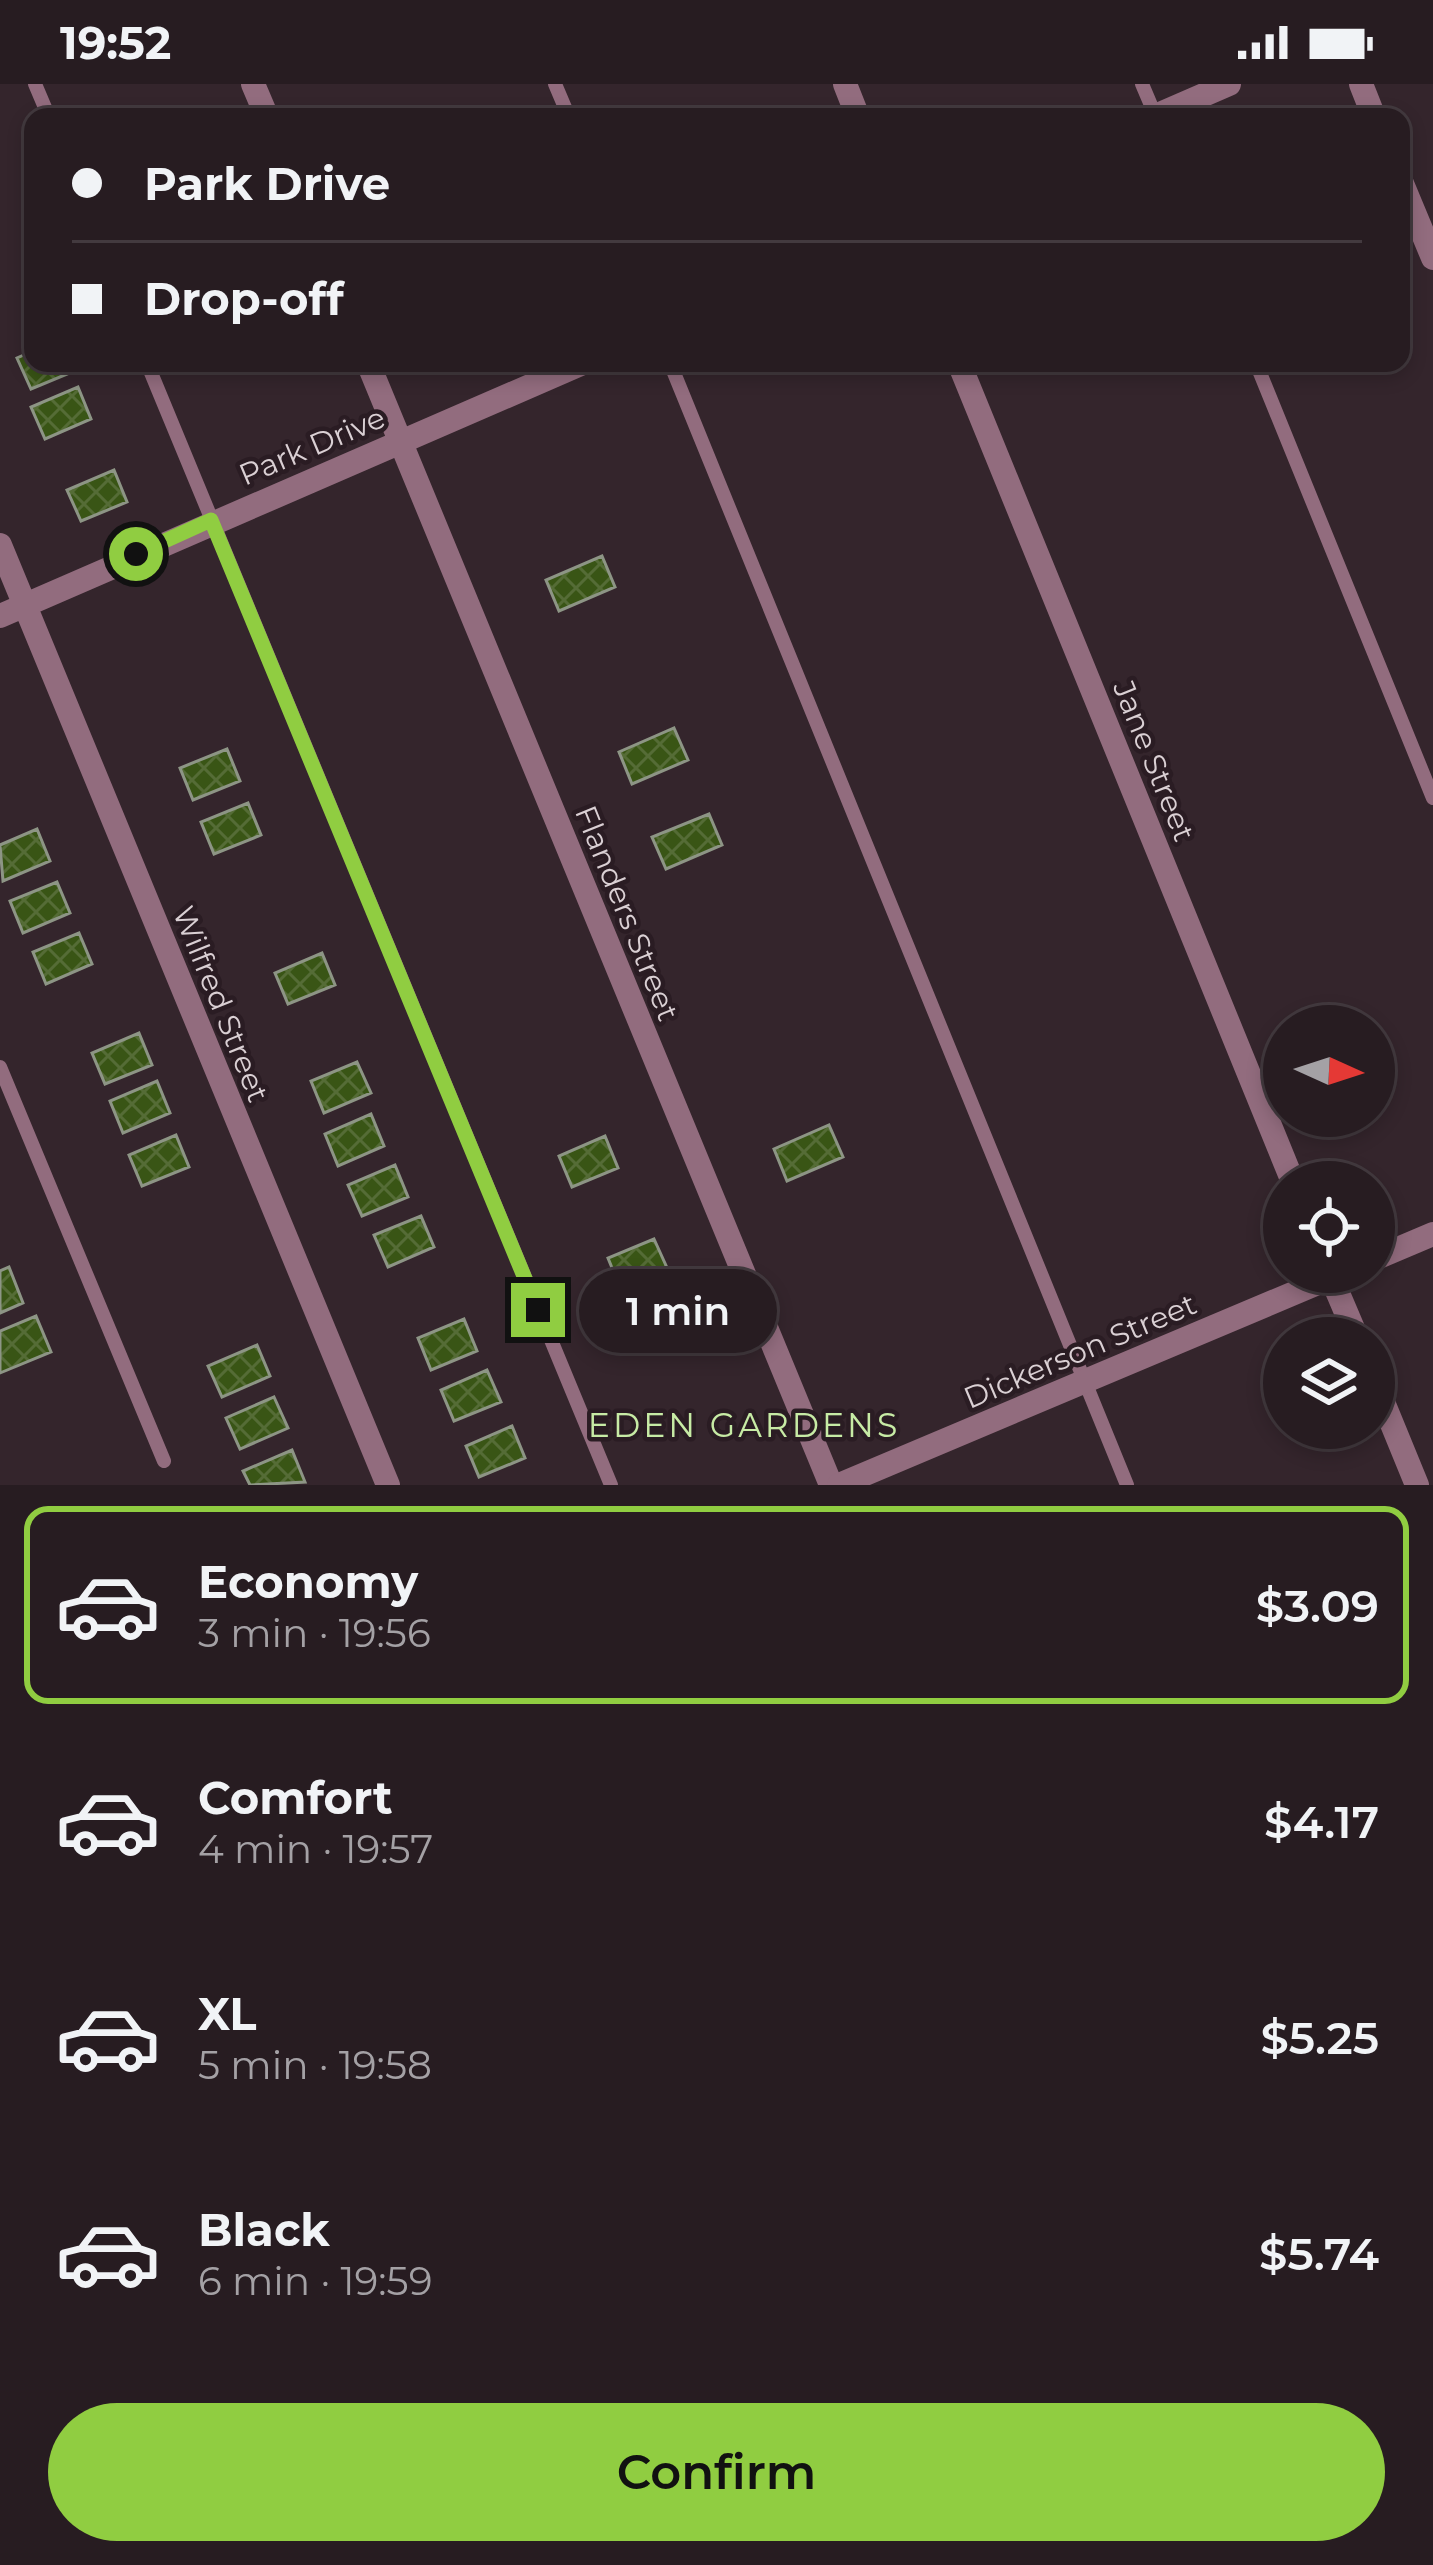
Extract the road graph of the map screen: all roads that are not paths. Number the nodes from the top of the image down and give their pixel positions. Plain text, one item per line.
1 (1229, 84) edge
2 (1175, 108) edge
3 (1410, 203) edge
4 (1433, 258) edge
5 (151, 372) edge
6 (372, 372) edge
7 (562, 372) edge
8 (674, 372) edge
9 (963, 372) edge
10 (1260, 372) edge
11 (400, 442) junction
12 (211, 520) junction
13 (0, 545) edge
14 (25, 605) junction
15 (0, 616) edge
16 (1433, 798) edge
17 (0, 1067) edge
18 (1284, 1161) edge
19 (1433, 1234) edge
20 (1395, 1250) edge
21 (1291, 1293) edge
22 (1083, 1382) junction
23 (1395, 1431) edge
24 (164, 1461) dead end
25 (388, 1485) edge
26 (611, 1485) edge
27 (835, 1485) edge
28 (1127, 1485) edge
29 (1417, 1485) edge

1 - 2 street
3 - 4 street
5 - 12 lane
6 - 11 street, Flanders Street
7 - 11 street, Park Drive
8 - 22 lane
9 - 18 street, Jane Street
10 - 16 lane
11 - 12 street, Park Drive
11 - 27 street, Flanders Street
12 - 14 street, Park Drive
12 - 26 lane
13 - 14 street, Wilfred Street
14 - 15 street, Park Drive
14 - 25 street, Wilfred Street
17 - 24 lane
19 - 20 street
21 - 22 street, Dickerson Street
22 - 27 street, Dickerson Street
22 - 28 lane
23 - 29 street

